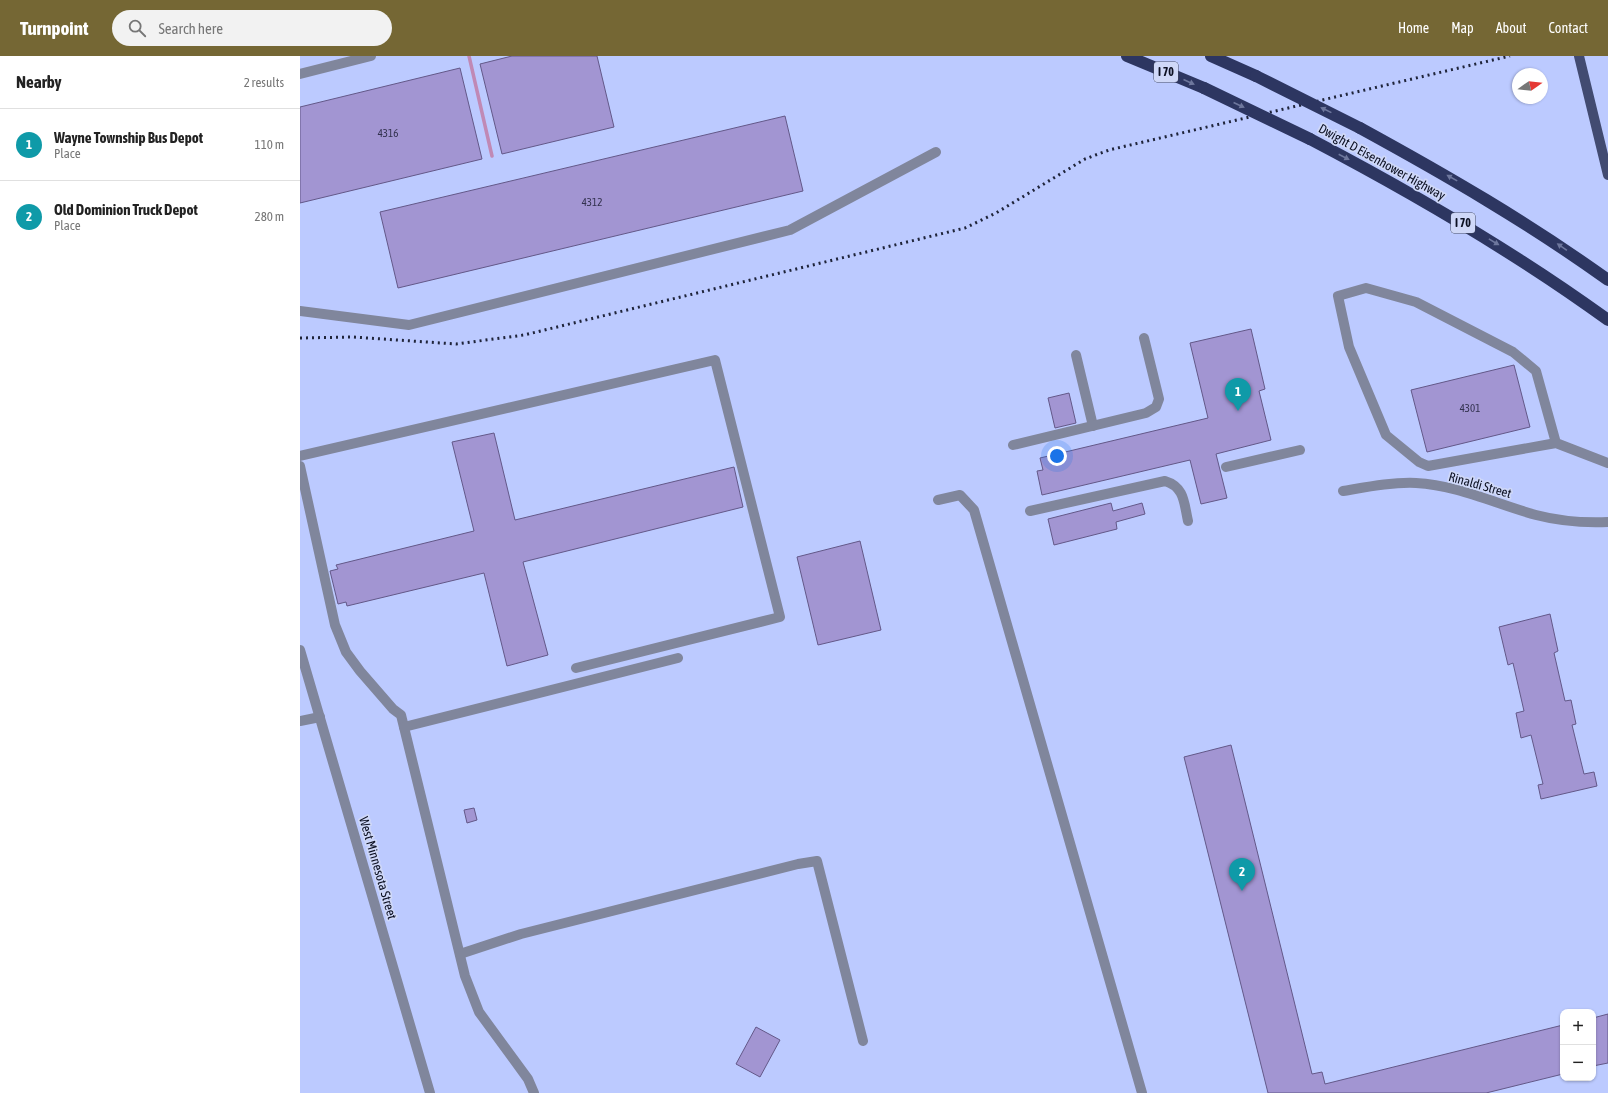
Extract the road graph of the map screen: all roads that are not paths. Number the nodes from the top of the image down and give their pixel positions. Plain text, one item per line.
1 (371, 56) edge
2 (1127, 56) edge
3 (1211, 56) edge
4 (1579, 56) edge
5 (300, 74) edge
6 (936, 152) dead end
7 (1608, 175) edge
8 (1608, 280) edge
9 (300, 311) edge
10 (1608, 320) edge
11 (1144, 338) dead end
12 (1076, 354) dead end
13 (1093, 426) junction
14 (1556, 443) junction
15 (1013, 445) dead end
16 (1300, 450) dead end
17 (300, 456) edge
18 (1608, 462) edge
19 (300, 466) edge
20 (1428, 466) junction
21 (1226, 467) dead end
22 (1422, 484) junction
23 (1343, 491) dead end
24 (938, 500) dead end
25 (1030, 511) dead end
26 (1188, 521) dead end
27 (1608, 522) edge
28 (300, 650) edge
29 (678, 658) dead end
30 (576, 668) dead end
31 (320, 717) junction
32 (300, 721) edge
33 (404, 727) junction
34 (460, 954) junction
35 (863, 1041) dead end
36 (430, 1093) edge
37 (534, 1093) edge
38 (1142, 1093) edge

1 - 5 street
2 -> 10 highway, Dwight D Eisenhower Highway / I 70, bridge
8 -> 3 highway, Dwight D Eisenhower Highway / I 70, bridge
4 - 7 main road
6 - 9 street
11 - 13 street
12 - 13 street
13 - 15 street
14 - 18 street
14 - 20 street
14 - 20 street
16 - 21 street
17 - 30 street
19 - 33 street
20 - 22 street
22 - 23 street, Rinaldi Street
22 - 27 street, Rinaldi Street
24 - 38 street
25 - 26 street
28 - 31 street, West Minnesota Street
29 - 33 street
31 - 32 street
31 - 36 street, West Minnesota Street
33 - 34 street
34 - 35 street
34 - 37 street

